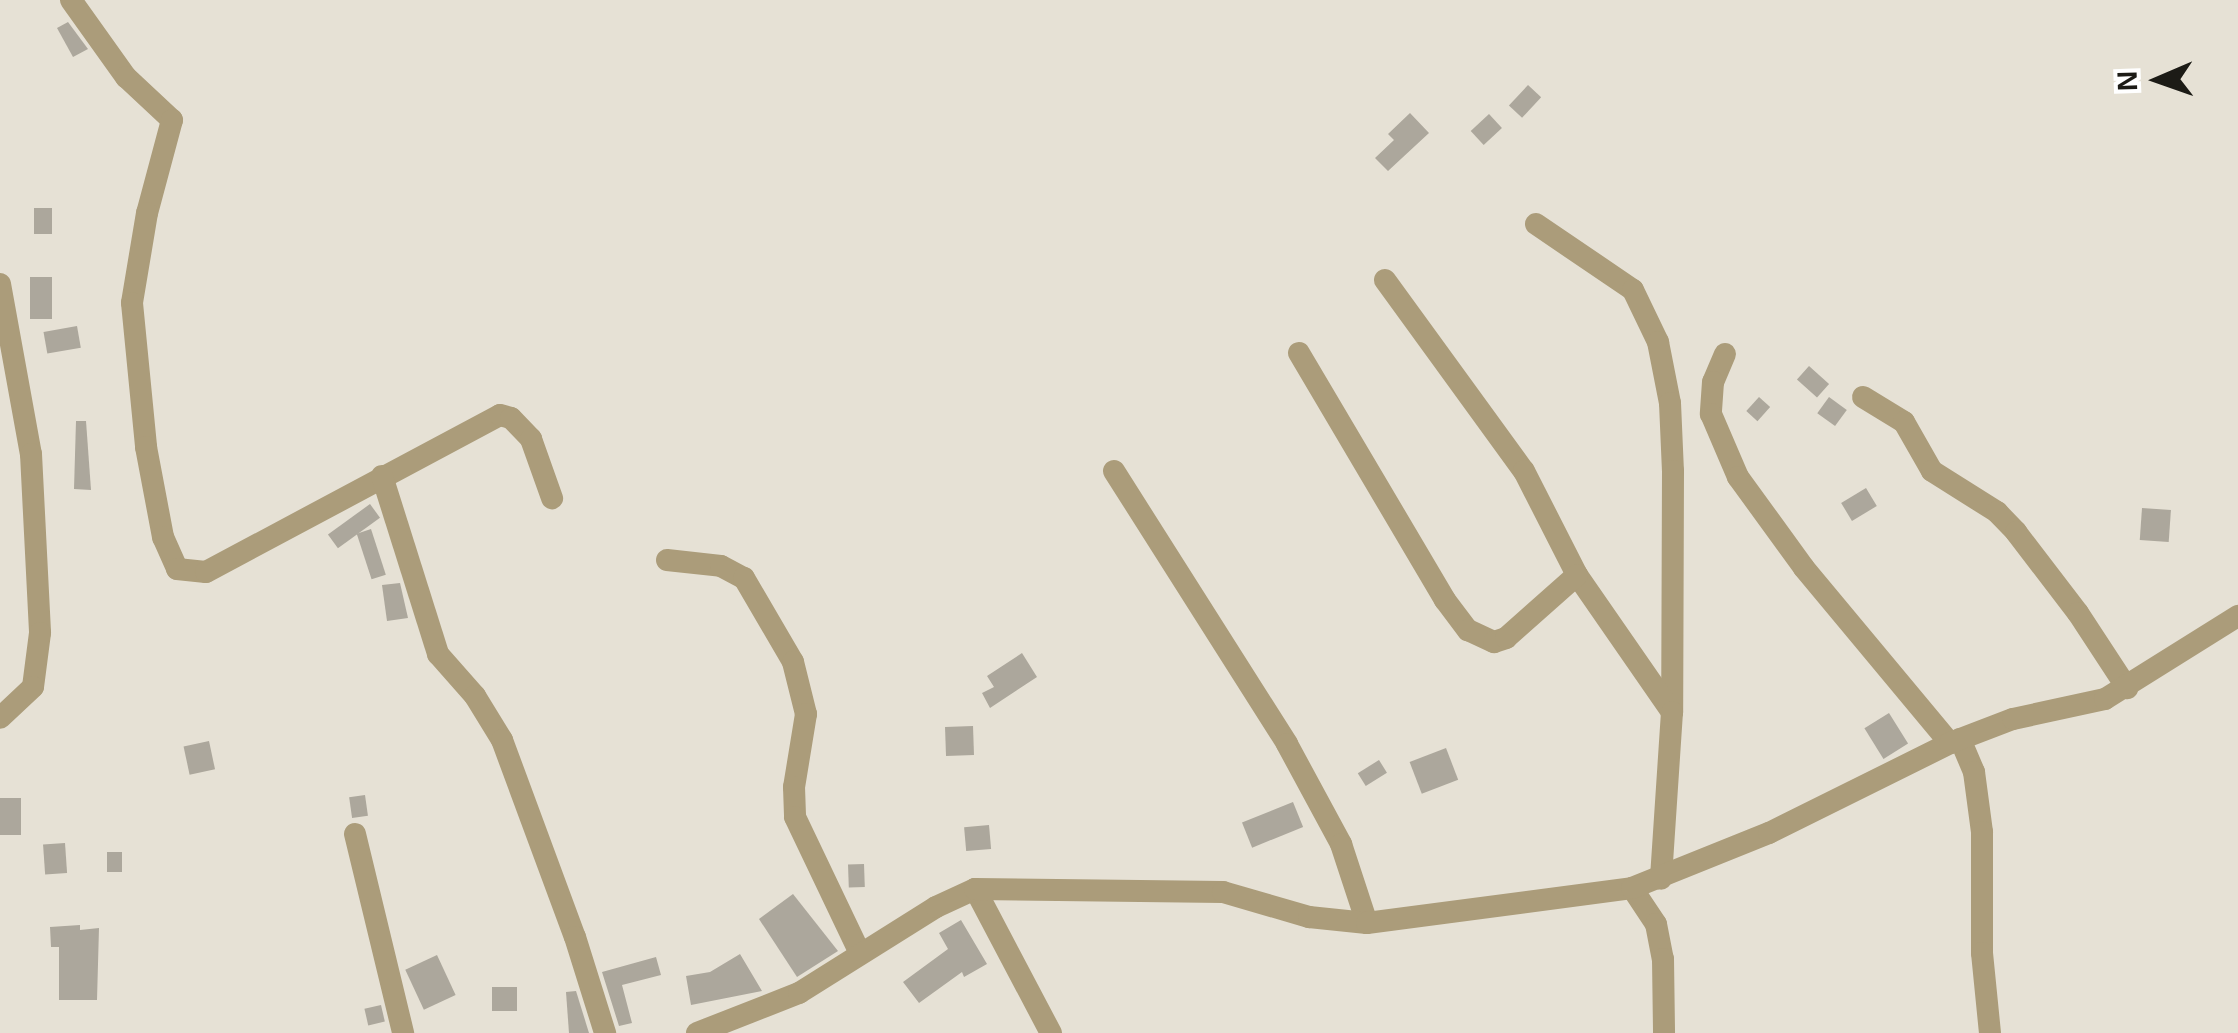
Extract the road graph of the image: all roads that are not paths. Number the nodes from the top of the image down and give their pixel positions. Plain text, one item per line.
1 (71, 0) edge
2 (1536, 224) dead end
3 (1385, 280) dead end
4 (0, 284) edge
5 (1299, 353) dead end
6 (1725, 354) dead end
7 (1864, 397) dead end
8 (1114, 471) dead end
9 (382, 476) junction
10 (552, 498) dead end
11 (667, 560) dead end
12 (1576, 575) junction
13 (2238, 616) edge
14 (2127, 688) junction
15 (1672, 712) junction
16 (0, 718) edge
17 (1955, 741) junction
18 (355, 834) dead end
19 (1661, 879) junction
20 (976, 888) junction
21 (1632, 888) junction
22 (1366, 924) junction
23 (860, 954) junction
24 (403, 1033) edge
25 (605, 1033) edge
26 (697, 1033) edge
27 (1050, 1033) edge
28 (1664, 1033) edge
29 (1990, 1033) edge

1 - 9 street
2 - 15 street
3 - 12 street
4 - 16 street
5 - 12 street
6 - 17 street
7 - 14 street
8 - 22 street
9 - 10 street
9 - 25 street
11 - 23 street
12 - 15 street
13 - 14 street
14 - 17 street
15 - 19 street
17 - 19 street
17 - 29 street
18 - 24 street
19 - 21 street
20 - 22 street
20 - 23 street
20 - 27 street
21 - 22 street
21 - 28 street
23 - 26 street

